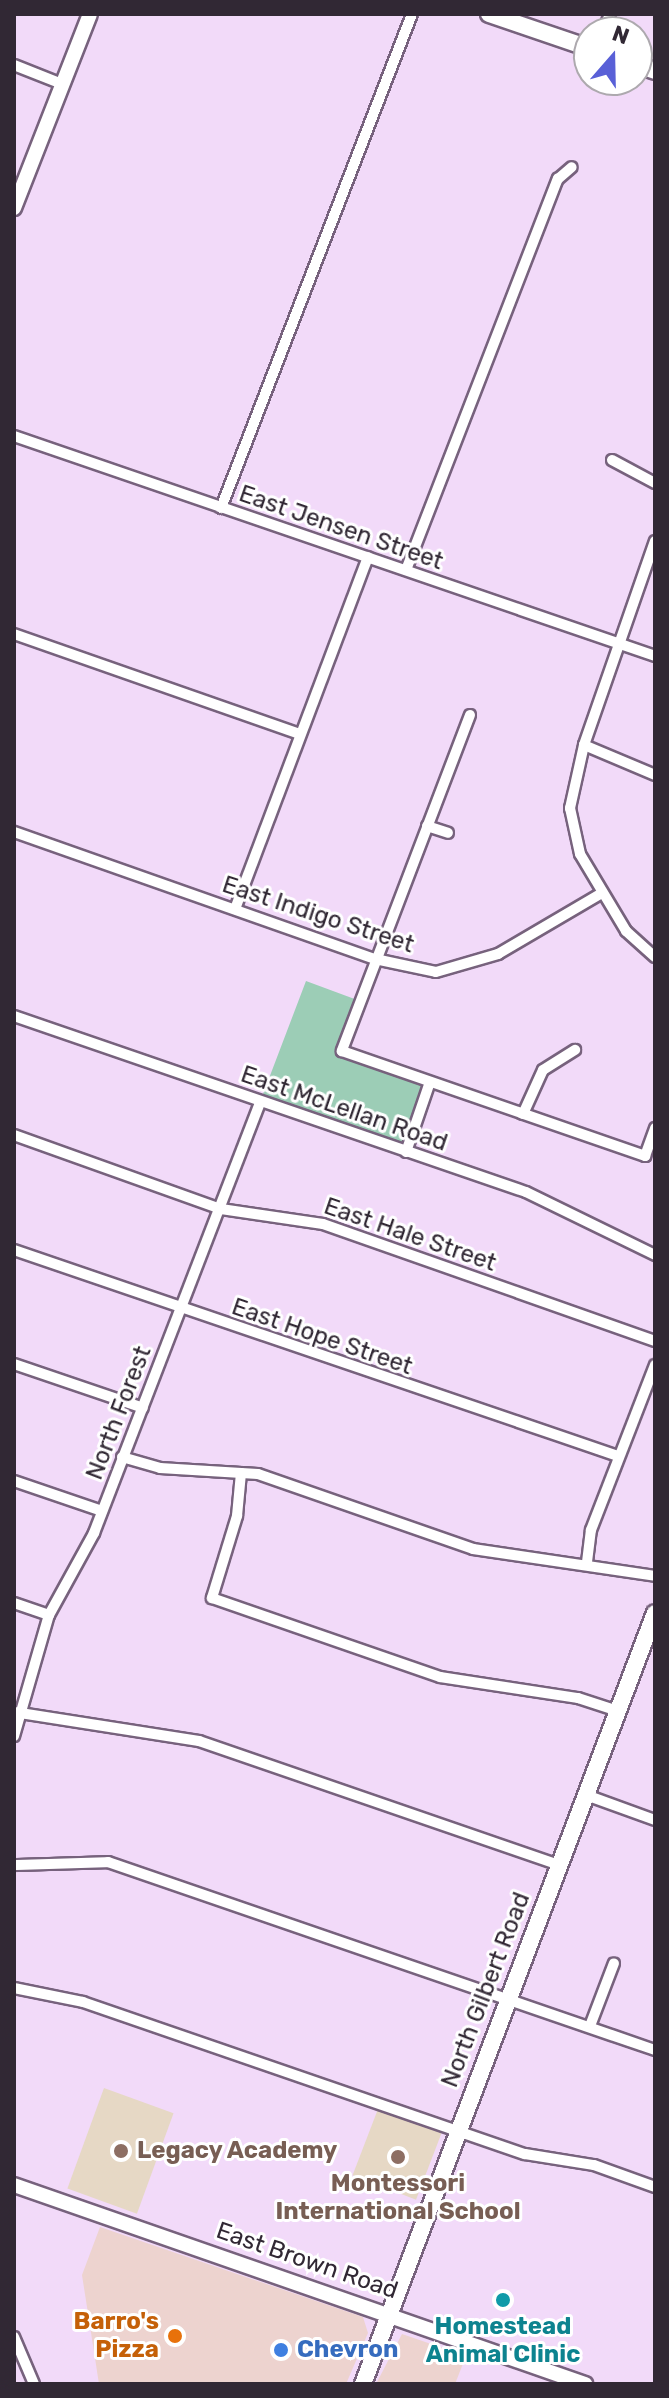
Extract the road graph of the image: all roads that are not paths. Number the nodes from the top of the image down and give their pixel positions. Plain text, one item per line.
1 (90, 14) edge
2 (412, 14) edge
3 (489, 14) edge
4 (573, 43) edge
5 (14, 65) edge
6 (62, 84) junction
7 (572, 167) dead end
8 (14, 208) edge
9 (14, 436) edge
10 (612, 460) dead end
11 (655, 483) edge
12 (221, 508) junction
13 (655, 541) edge
14 (368, 557) junction
15 (406, 570) junction
16 (14, 634) edge
17 (617, 645) junction
18 (655, 656) edge
19 (470, 715) dead end
20 (300, 734) junction
21 (584, 745) junction
22 (655, 775) edge
23 (427, 826) junction
24 (14, 832) edge
25 (448, 833) dead end
26 (602, 893) junction
27 (235, 909) junction
28 (655, 957) edge
29 (375, 959) junction
30 (14, 1016) edge
31 (575, 1050) dead end
32 (430, 1082) junction
33 (260, 1102) junction
34 (523, 1114) junction
35 (655, 1128) edge
36 (14, 1135) edge
37 (406, 1152) junction
38 (221, 1209) junction
39 (14, 1250) edge
40 (655, 1255) edge
41 (182, 1308) junction
42 (655, 1341) edge
43 (14, 1364) edge
44 (655, 1365) edge
45 (143, 1408) junction
46 (618, 1456) junction
47 (122, 1457) junction
48 (241, 1473) junction
49 (14, 1481) edge
50 (102, 1511) junction
51 (587, 1562) junction
52 (655, 1576) edge
53 (14, 1603) edge
54 (655, 1613) edge
55 (49, 1615) junction
56 (618, 1711) junction
57 (18, 1713) edge
58 (14, 1736) edge
59 (586, 1795) junction
60 (655, 1820) edge
61 (14, 1865) edge
62 (560, 1865) junction
63 (614, 1963) dead end
64 (14, 1988) edge
65 (509, 1997) junction
66 (590, 2026) junction
67 (655, 2050) edge
68 (458, 2130) junction
69 (14, 2185) edge
70 (655, 2187) edge
71 (390, 2313) junction
72 (14, 2337) edge
73 (34, 2384) edge
74 (363, 2384) edge
75 (585, 2384) edge

1 - 6 main road
2 - 12 street
3 - 4 main road
5 - 6 street
6 - 8 main road
7 - 15 street
9 - 12 street, East Jensen Street
10 - 11 street
12 - 14 street, East Jensen Street
13 - 17 street
14 - 15 street, East Jensen Street
14 - 20 street
15 - 17 street, East Jensen Street
16 - 20 street
17 - 18 street, East Jensen Street
17 - 21 street
19 - 23 street
20 - 27 street
21 - 22 street
21 - 26 street
23 - 25 street
23 - 29 street
24 - 27 street, East Indigo Street
26 - 28 street
26 - 29 street, East Indigo Street
27 - 29 street, East Indigo Street
29 - 32 street
30 - 33 street, East McLellan Road
31 - 34 street
32 - 34 street
32 - 37 street
33 - 37 street, East McLellan Road
33 - 38 street, North Forest
34 - 35 street
36 - 38 street, East Hale Street
37 - 40 street, East McLellan Road
38 - 41 street, North Forest
38 - 42 street, East Hale Street
39 - 41 street, East Hope Street
41 - 45 street, North Forest
41 - 46 street, East Hope Street
43 - 45 street
44 - 46 street
45 - 47 street, North Forest
46 - 51 street
47 - 48 street
47 - 50 street, North Forest
48 - 51 street
48 - 56 street
49 - 50 street
50 - 55 street, North Forest
51 - 52 street
53 - 55 street
54 - 56 main road, North Gilbert Road
55 - 57 street, North Forest
56 - 59 main road, North Gilbert Road
57 - 58 street, North Forest
57 - 62 street
59 - 60 street
59 - 62 main road, North Gilbert Road
61 - 65 street
62 - 65 main road, North Gilbert Road
63 - 66 street
64 - 68 street
65 - 66 street
65 - 68 main road, North Gilbert Road
66 - 67 street
68 - 70 street
68 - 71 main road, North Gilbert Road
69 - 71 main road, East Brown Road
71 - 74 main road, North Gilbert Road
71 - 75 main road, East Brown Road
72 - 73 street

